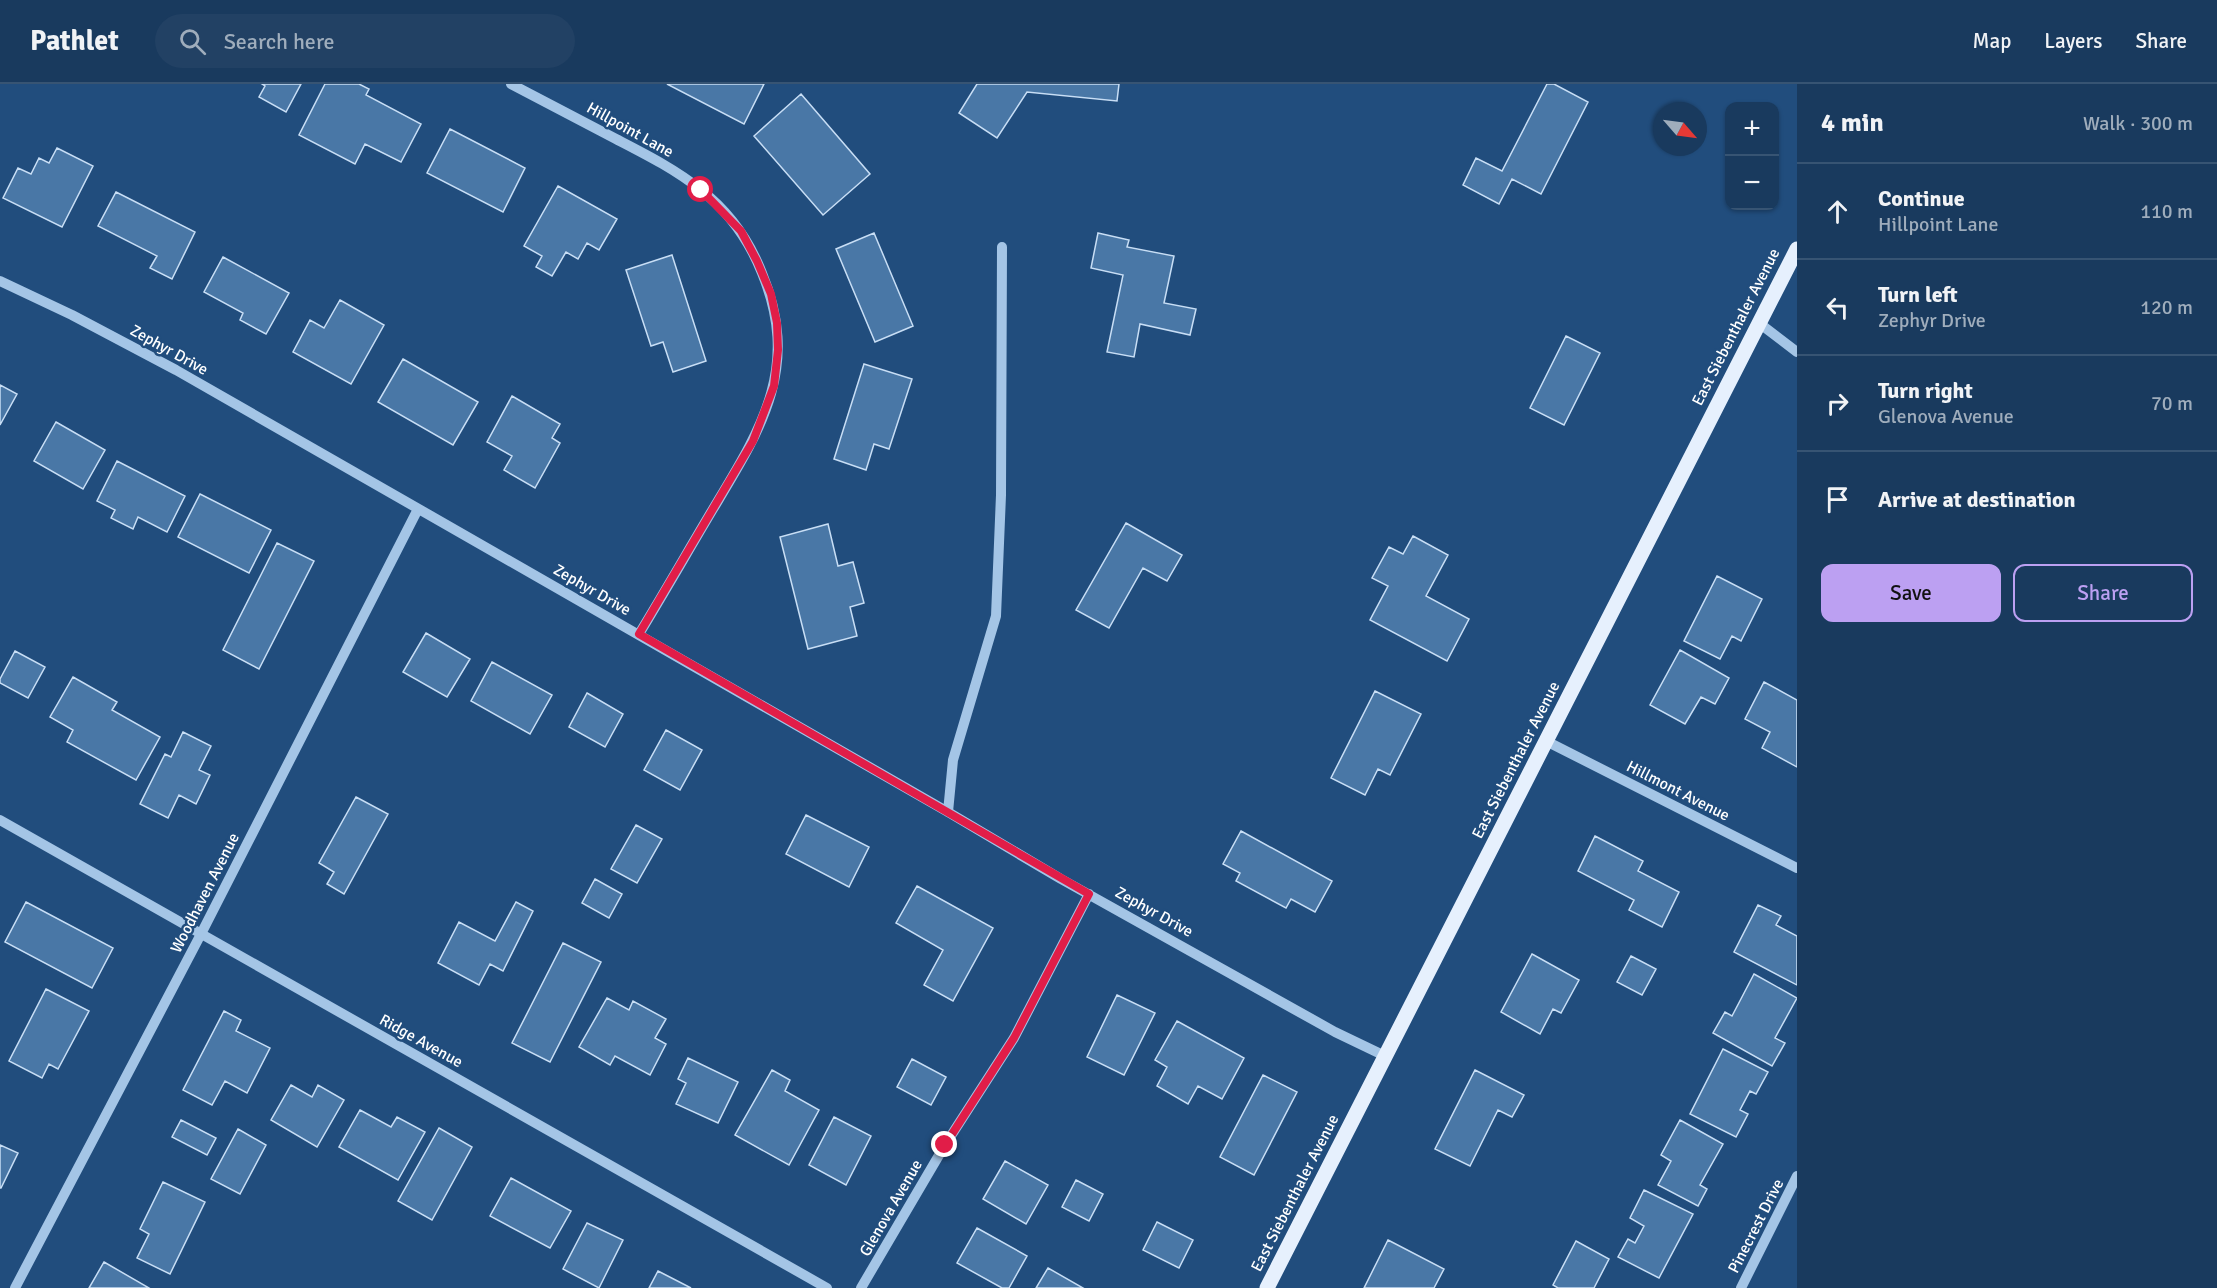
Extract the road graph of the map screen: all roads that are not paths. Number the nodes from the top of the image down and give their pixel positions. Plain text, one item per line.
1 (512, 84) edge
2 (1002, 247) dead end
3 (1797, 249) edge
4 (0, 281) edge
5 (1758, 323) junction
6 (1797, 352) edge
7 (418, 509) junction
8 (639, 634) junction
9 (1546, 741) junction
10 (948, 812) junction
11 (0, 820) edge
12 (1797, 868) edge
13 (1089, 894) junction
14 (201, 934) junction
15 (1385, 1056) junction
16 (1797, 1176) edge
17 (15, 1288) edge
18 (827, 1288) edge
19 (861, 1288) edge
20 (1267, 1288) edge
21 (1741, 1288) edge

1 - 8 street, Hillpoint Lane
2 - 10 street
3 - 5 main road, East Siebenthaler Avenue
4 - 7 street, Zephyr Drive
5 - 6 street
5 - 9 main road, East Siebenthaler Avenue
7 - 8 street, Zephyr Drive
7 - 14 street, Woodhaven Avenue
8 - 10 street, Zephyr Drive
9 - 12 street, Hillmont Avenue
9 - 15 main road, East Siebenthaler Avenue
10 - 13 street, Zephyr Drive
11 - 14 street, Ridge Avenue
13 - 15 street, Zephyr Drive
13 - 19 street, Glenova Avenue
14 - 17 street, Woodhaven Avenue
14 - 18 street, Ridge Avenue
15 - 20 main road, East Siebenthaler Avenue
16 - 21 street, Pinecrest Drive

